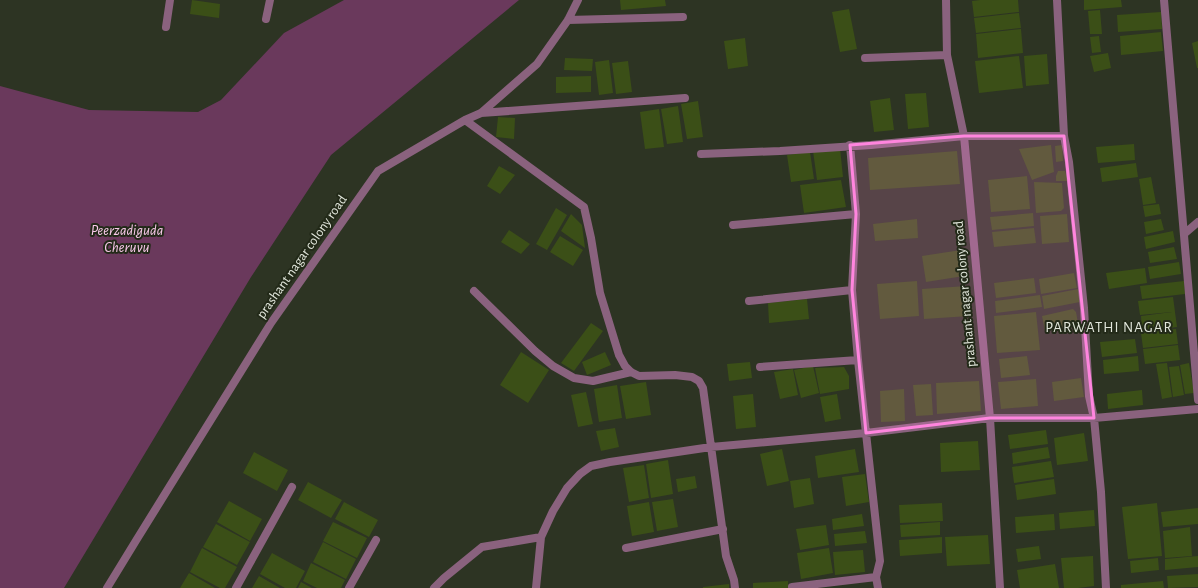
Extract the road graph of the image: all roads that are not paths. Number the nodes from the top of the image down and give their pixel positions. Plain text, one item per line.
1 (170, 0) edge
2 (270, 0) edge
3 (578, 0) edge
4 (946, 0) edge
5 (1058, 0) edge
6 (1164, 0) edge
7 (683, 17) dead end
8 (266, 19) dead end
9 (568, 20) junction
10 (166, 27) dead end
11 (947, 55) junction
12 (865, 58) dead end
13 (685, 98) dead end
14 (481, 113) junction
15 (465, 120) junction
16 (964, 136) junction
17 (1064, 136) junction
18 (850, 145) junction
19 (701, 154) dead end
20 (856, 214) junction
21 (1198, 222) edge
22 (733, 225) dead end
23 (1184, 234) junction
24 (852, 290) junction
25 (474, 291) dead end
26 (749, 301) dead end
27 (858, 360) junction
28 (760, 368) dead end
29 (631, 372) junction
30 (1198, 400) edge
31 (1198, 409) edge
32 (990, 418) junction
33 (1094, 418) junction
34 (866, 433) junction
35 (711, 447) junction
36 (292, 487) dead end
37 (723, 529) junction
38 (541, 538) junction
39 (376, 540) dead end
40 (626, 548) dead end
41 (876, 577) junction
42 (110, 587) edge
43 (792, 587) dead end
44 (236, 588) edge
45 (348, 588) edge
46 (434, 588) edge
47 (536, 588) edge
48 (735, 588) edge
49 (878, 588) edge
50 (1000, 588) edge
51 (1106, 588) edge

1 - 10 street
2 - 8 street
3 - 9 street, prashant nagar colony road
4 - 11 street, prashant nagar colony road
5 - 17 street
6 - 23 street
7 - 9 street
9 - 14 street, prashant nagar colony road
11 - 12 street
11 - 16 street, prashant nagar colony road
13 - 14 street
14 - 15 street, prashant nagar colony road
15 - 29 street
15 - 42 street, prashant nagar colony road
16 - 17 street
16 - 18 street
16 - 32 street, prashant nagar colony road
17 - 33 street
18 - 19 street
18 - 20 street
20 - 22 street
20 - 24 street
21 - 23 street
23 - 30 street
24 - 26 street
24 - 27 street
25 - 29 street
27 - 28 street
27 - 34 street
29 - 35 street
31 - 33 street
32 - 33 street
32 - 34 street
32 - 50 street, prashant nagar colony road
33 - 51 street
34 - 35 street
34 - 41 street
35 - 37 street
35 - 38 street
36 - 44 street
37 - 40 street
37 - 48 street
38 - 46 street
38 - 47 street
39 - 45 street
41 - 43 street
41 - 49 street

